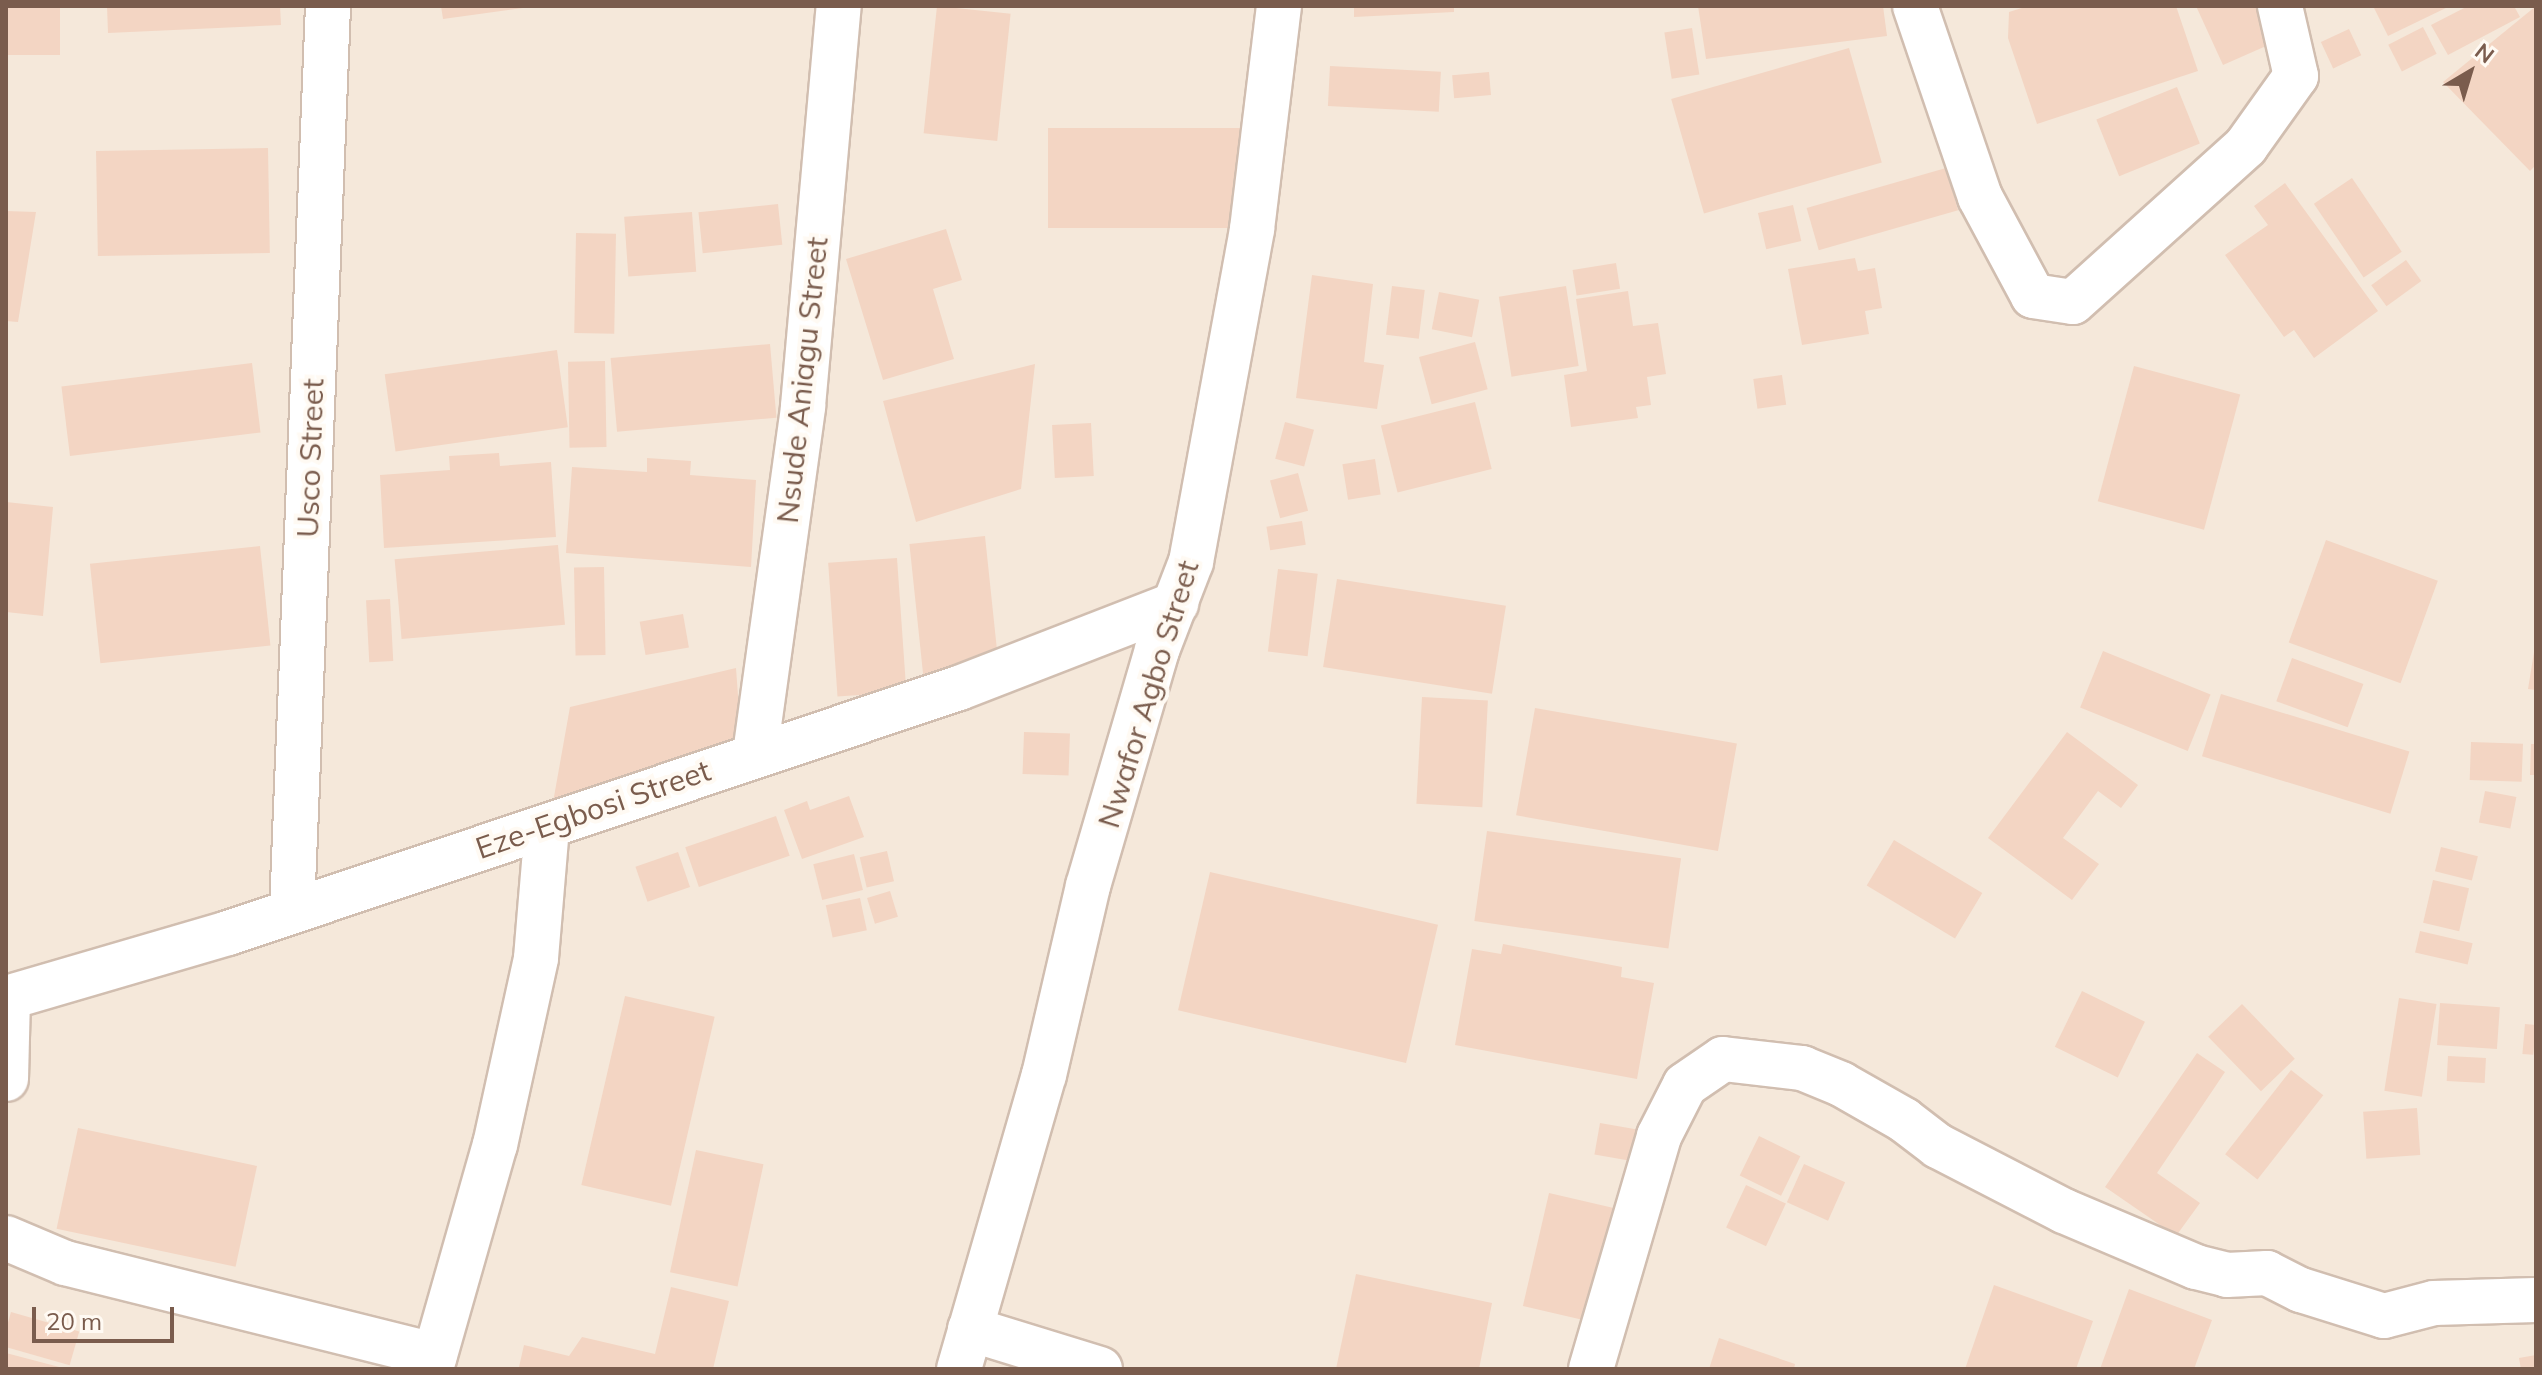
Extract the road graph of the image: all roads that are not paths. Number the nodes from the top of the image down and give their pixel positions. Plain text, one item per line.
1 (328, 6) edge
2 (839, 6) edge
3 (1279, 6) edge
4 (1915, 6) edge
5 (2280, 6) edge
6 (1176, 604) junction
7 (755, 754) junction
8 (547, 826) junction
9 (292, 910) junction
10 (7, 998) edge
11 (6, 1079) edge
12 (6, 1238) edge
13 (2536, 1300) edge
14 (965, 1349) edge
15 (433, 1362) edge
16 (1100, 1369) edge
17 (1591, 1369) edge

1 - 9 street, Usco Street
2 - 7 street, Nsude Aniagu Street
3 - 6 street, Nwafor Agbo Street
4 - 5 street
6 - 7 street, Eze-Egbosi Street
6 - 14 street, Nwafor Agbo Street
7 - 8 street, Eze-Egbosi Street
8 - 9 street, Eze-Egbosi Street
8 - 15 street
9 - 10 street, Eze-Egbosi Street
10 - 11 street
12 - 15 street
13 - 17 street
14 - 16 street

